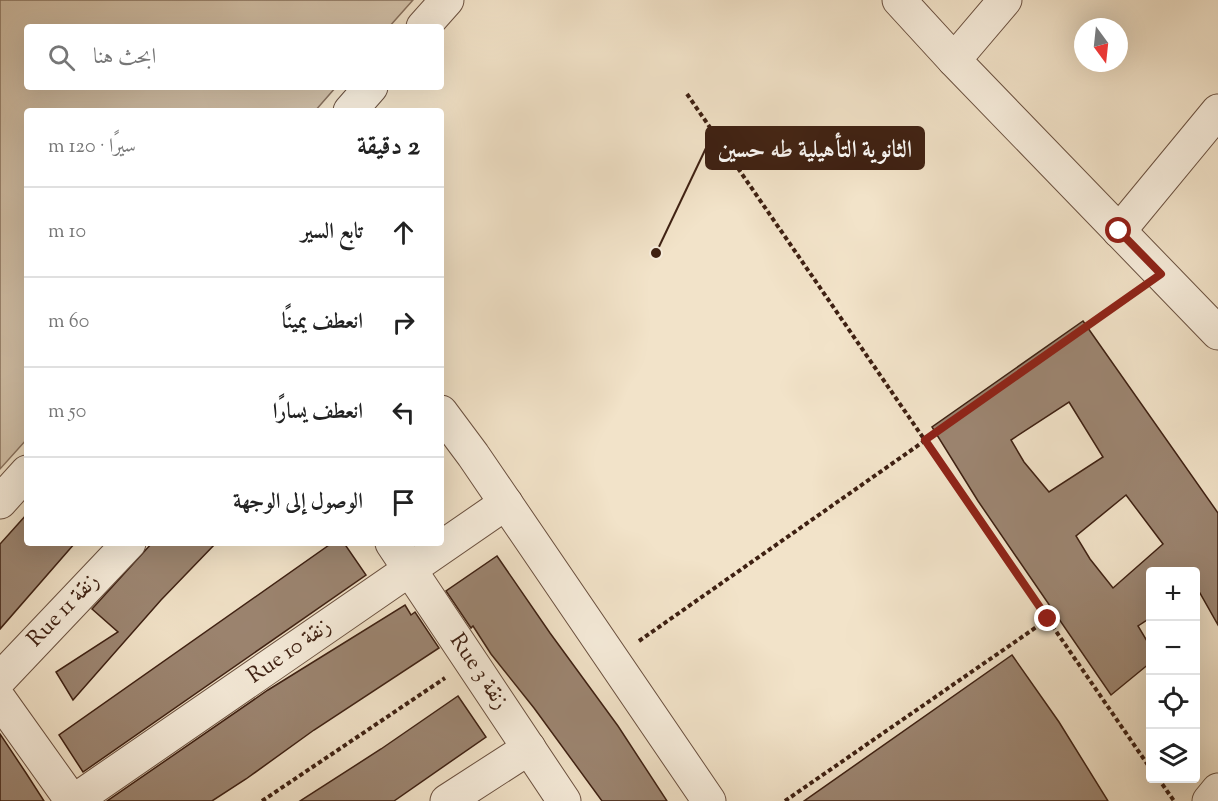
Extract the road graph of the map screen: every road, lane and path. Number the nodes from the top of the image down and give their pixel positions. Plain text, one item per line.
1 (447, 0) edge
2 (899, 0) edge
3 (1005, 0) edge
4 (426, 24) edge
5 (954, 60) junction
6 (368, 90) edge
7 (687, 94) dead end
8 (353, 108) edge
9 (1218, 111) edge
10 (1119, 231) junction
11 (1161, 274) junction
12 (1218, 333) edge
13 (444, 416) edge
14 (925, 440) junction
15 (24, 475) edge
16 (0, 502) edge
17 (506, 503) junction
18 (444, 534) edge
19 (126, 546) edge
20 (420, 546) edge
21 (400, 556) edge
22 (1048, 619) junction
23 (613, 660) junction
24 (471, 661) junction
25 (0, 679) edge
26 (0, 700) edge
27 (529, 748) junction
28 (1146, 762) edge
29 (1161, 783) edge
30 (1218, 790) edge
31 (73, 801) edge
32 (262, 801) edge
33 (447, 801) edge
34 (564, 801) edge
35 (709, 801) edge
36 (785, 801) edge
37 (1174, 801) edge
38 (1209, 801) edge

1 - 4 street
2 - 5 street
3 - 5 street
5 - 10 street
6 - 8 street
7 - 14 path
9 - 10 street
10 - 11 street
11 - 12 street
11 - 14 path
13 - 17 street
14 - 22 path
14 - 23 path
15 - 16 street
17 - 18 street, Rue 10 زنقة
17 - 23 street
19 - 25 street, Rue 11 زنقة
20 - 21 street, Rue 10 زنقة
21 - 24 street, Rue 3 زنقة
21 - 31 street, Rue 10 زنقة
22 - 28 path
22 - 36 path
23 - 35 street
24 - 27 street, Rue 3 زنقة
24 - 32 path
26 - 31 street
27 - 33 street
27 - 34 street, Rue 3 زنقة
29 - 37 path
30 - 38 street

